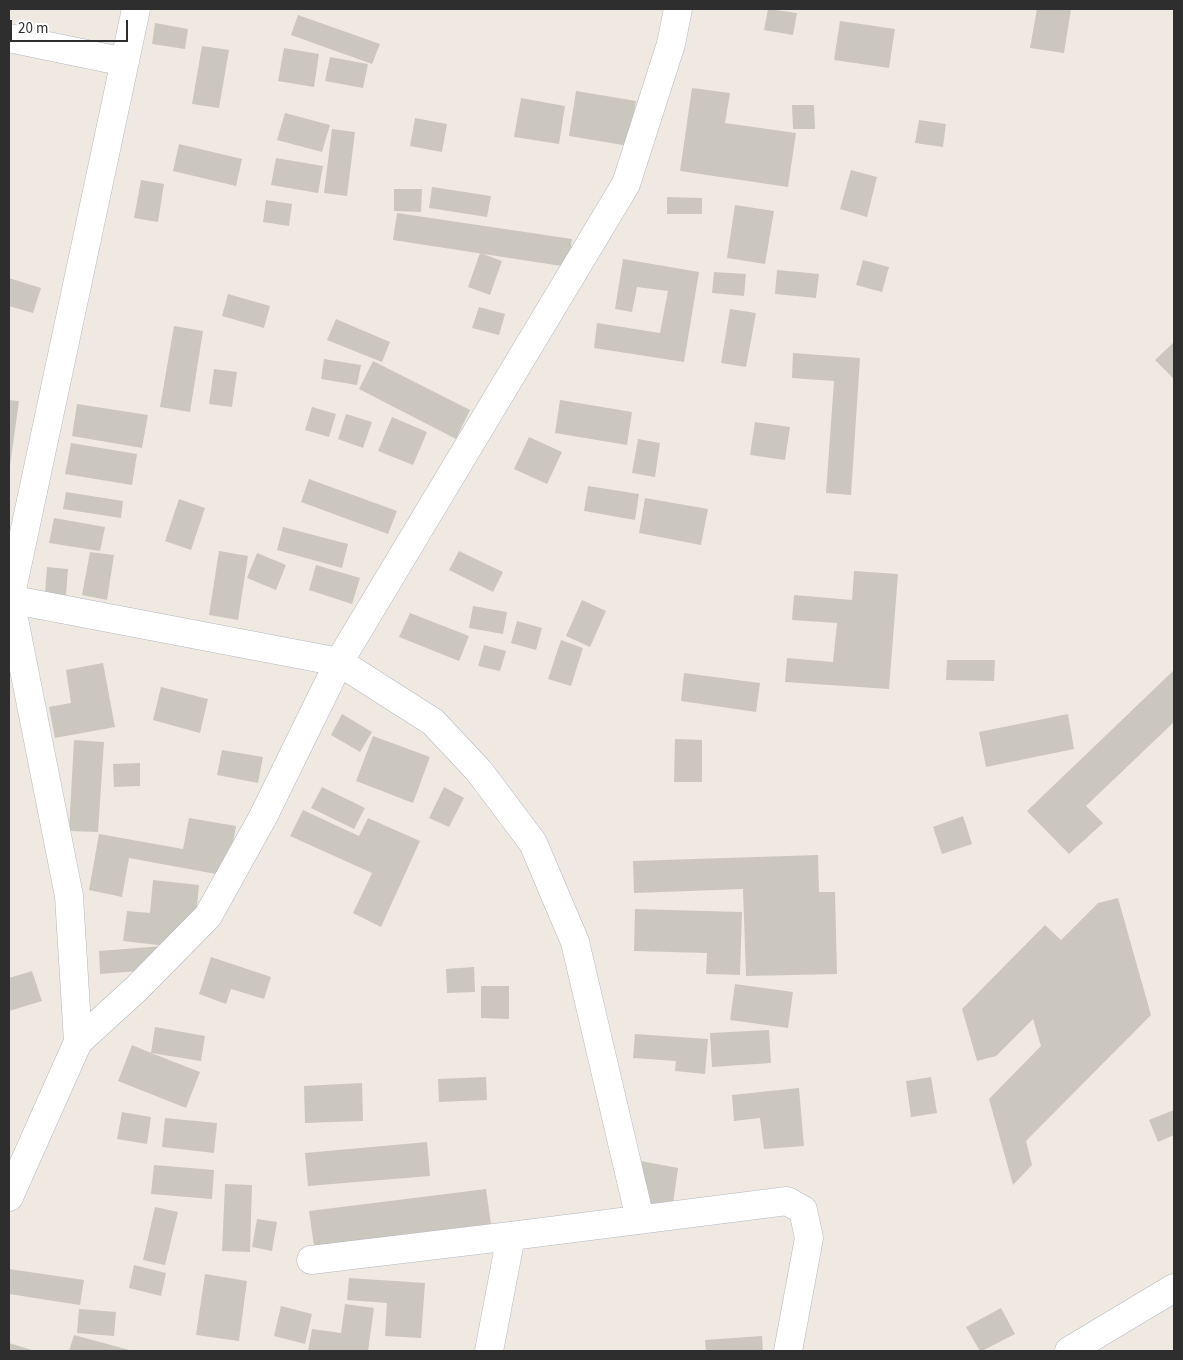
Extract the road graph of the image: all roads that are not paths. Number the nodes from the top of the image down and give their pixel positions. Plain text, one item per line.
1 (136, 9) edge
2 (678, 9) edge
3 (9, 38) edge
4 (125, 62) junction
5 (10, 599) edge
6 (339, 662) junction
7 (78, 1042) junction
8 (9, 1197) edge
9 (640, 1219) junction
10 (511, 1236) junction
11 (311, 1260) dead end
12 (1174, 1288) edge
13 (489, 1351) edge
14 (788, 1351) edge
15 (1069, 1351) edge

1 - 4 street
2 - 6 street
3 - 4 street
4 - 5 street
5 - 6 street
5 - 7 street
6 - 7 street
6 - 9 street
7 - 8 street
9 - 10 street
9 - 14 street
10 - 11 street
10 - 13 street
12 - 15 street

